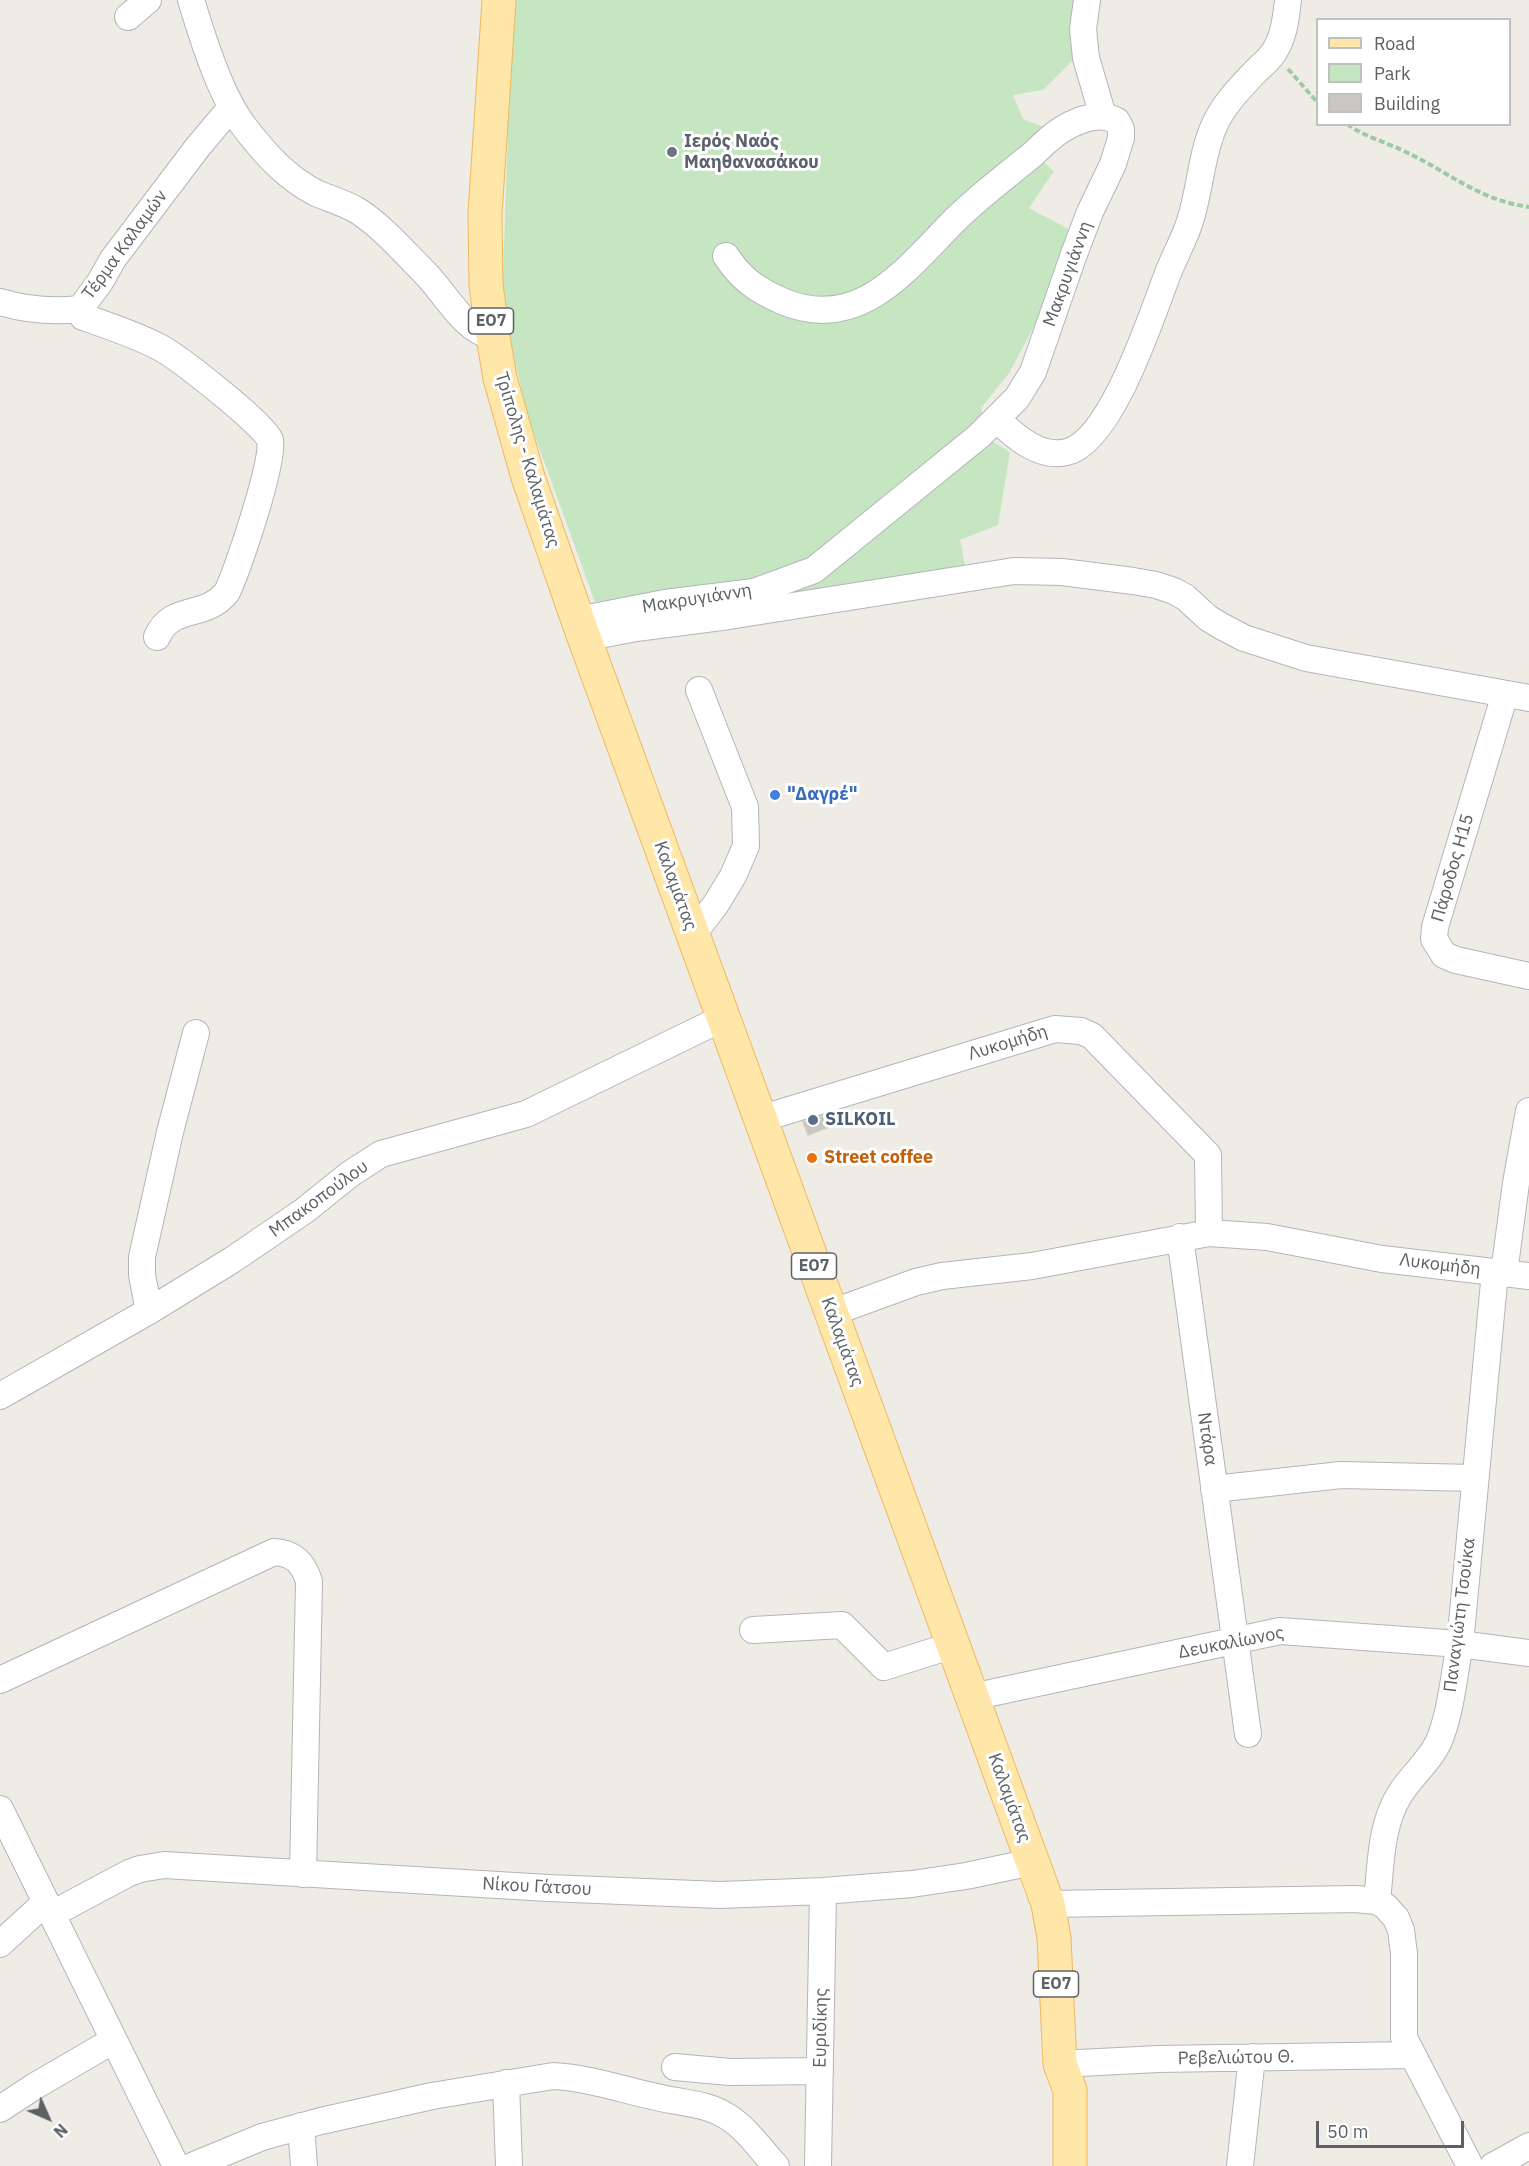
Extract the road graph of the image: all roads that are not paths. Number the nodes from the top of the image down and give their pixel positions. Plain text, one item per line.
1 (148, 0) edge
2 (191, 0) edge
3 (499, 0) edge
4 (1087, 0) edge
5 (1288, 0) edge
6 (128, 16) dead end
7 (232, 109) junction
8 (1103, 116) junction
9 (726, 256) dead end
10 (0, 302) edge
11 (80, 309) junction
12 (493, 337) junction
13 (996, 420) junction
14 (581, 629) junction
15 (157, 637) dead end
16 (699, 690) dead end
17 (1517, 696) edge
18 (693, 934) junction
19 (1529, 976) edge
20 (723, 1018) junction
21 (196, 1033) dead end
22 (1529, 1112) edge
23 (760, 1119) junction
24 (1209, 1233) junction
25 (1180, 1237) junction
26 (1509, 1274) edge
27 (150, 1311) junction
28 (831, 1313) junction
29 (0, 1396) edge
30 (1475, 1478) junction
31 (1214, 1489) junction
32 (753, 1630) dead end
33 (1235, 1641) junction
34 (1460, 1644) junction
35 (953, 1645) junction
36 (1529, 1653) edge
37 (0, 1680) edge
38 (972, 1697) junction
39 (1248, 1734) dead end
40 (0, 1809) edge
41 (1032, 1862) junction
42 (303, 1874) junction
43 (823, 1891) junction
44 (1377, 1901) junction
45 (1047, 1904) junction
46 (49, 1908) junction
47 (0, 1944) edge
48 (114, 2040) junction
49 (1412, 2055) junction
50 (1252, 2057) junction
51 (1060, 2064) junction
52 (675, 2067) dead end
53 (820, 2071) junction
54 (506, 2083) junction
55 (0, 2109) edge
56 (301, 2126) junction
57 (1529, 2146) edge
58 (176, 2166) edge
59 (192, 2166) edge
60 (304, 2166) edge
61 (509, 2166) edge
62 (776, 2166) edge
63 (818, 2166) edge
64 (1049, 2166) edge
65 (1070, 2166) edge
66 (1240, 2166) edge
67 (1470, 2166) edge
68 (1493, 2166) edge

1 - 6 street
2 - 7 street
3 - 12 main road, Τρίπολης - Καλαμάτας / ΕΟ7
4 - 8 street
5 - 13 street
7 - 11 street, Τέρμα Καλαμών
7 - 12 street
8 - 9 street
8 - 13 street, Μακρυγιάννη
10 - 11 street
11 - 15 street, Τέρμα Καλαμών
12 - 14 main road, Τρίπολης - Καλαμάτας / ΕΟ7
13 - 14 street, Μακρυγιάννη
14 - 17 street
14 - 18 main road, Καλαμάτας / ΕΟ7
16 - 18 street
17 - 19 street, Πάροδος Η15
18 - 20 main road, Καλαμάτας / ΕΟ7
20 - 23 main road, Καλαμάτας / ΕΟ7
20 - 27 street, Μπακοπούλου
21 - 27 street
22 - 26 street, Παναγιώτη Τσούκα
23 - 24 street, Λυκομήδη
23 - 28 main road, Καλαμάτας / ΕΟ7
24 - 25 street, Λυκομήδη
24 - 26 street, Λυκομήδη
25 - 28 street, Λυκομήδη
25 - 31 street, Ντάρα
26 - 30 street, Παναγιώτη Τσούκα
27 - 29 street, Μπακοπούλου
28 - 35 main road, Καλαμάτας / ΕΟ7
30 - 31 street
30 - 34 street, Παναγιώτη Τσούκα
31 - 33 street, Ντάρα
32 - 35 street
33 - 34 street, Δευκαλίωνος
33 - 38 street, Δευκαλίωνος
33 - 39 street, Ντάρα
34 - 36 street, Δευκαλίωνος
34 - 44 street, Παναγιώτη Τσούκα
35 - 38 main road, Καλαμάτας / ΕΟ7
37 - 42 street
38 - 41 main road, Καλαμάτας / ΕΟ7
40 - 46 street
41 - 43 street, Νίκου Γάτσου
41 - 45 main road, Καλαμάτας / ΕΟ7
42 - 43 street, Νίκου Γάτσου
42 - 46 street, Νίκου Γάτσου
43 - 53 street, Ευριδίκης
44 - 45 street
44 - 49 street
45 - 51 main road, Καλαμάτας / ΕΟ7
46 - 47 street, Νίκου Γάτσου
46 - 48 street
48 - 55 street
48 - 58 street
49 - 50 street, Ρεβελιώτου Θ.
49 - 67 street
50 - 51 street, Ρεβελιώτου Θ.
50 - 66 street
51 - 64 main road, Καλαμάτας / ΕΟ7
51 - 65 main road, Καλαμάτας / ΕΟ7
52 - 53 street
53 - 63 street, Ευριδίκης
54 - 56 street
54 - 61 street
54 - 62 street
56 - 59 street
56 - 60 street
57 - 68 street

